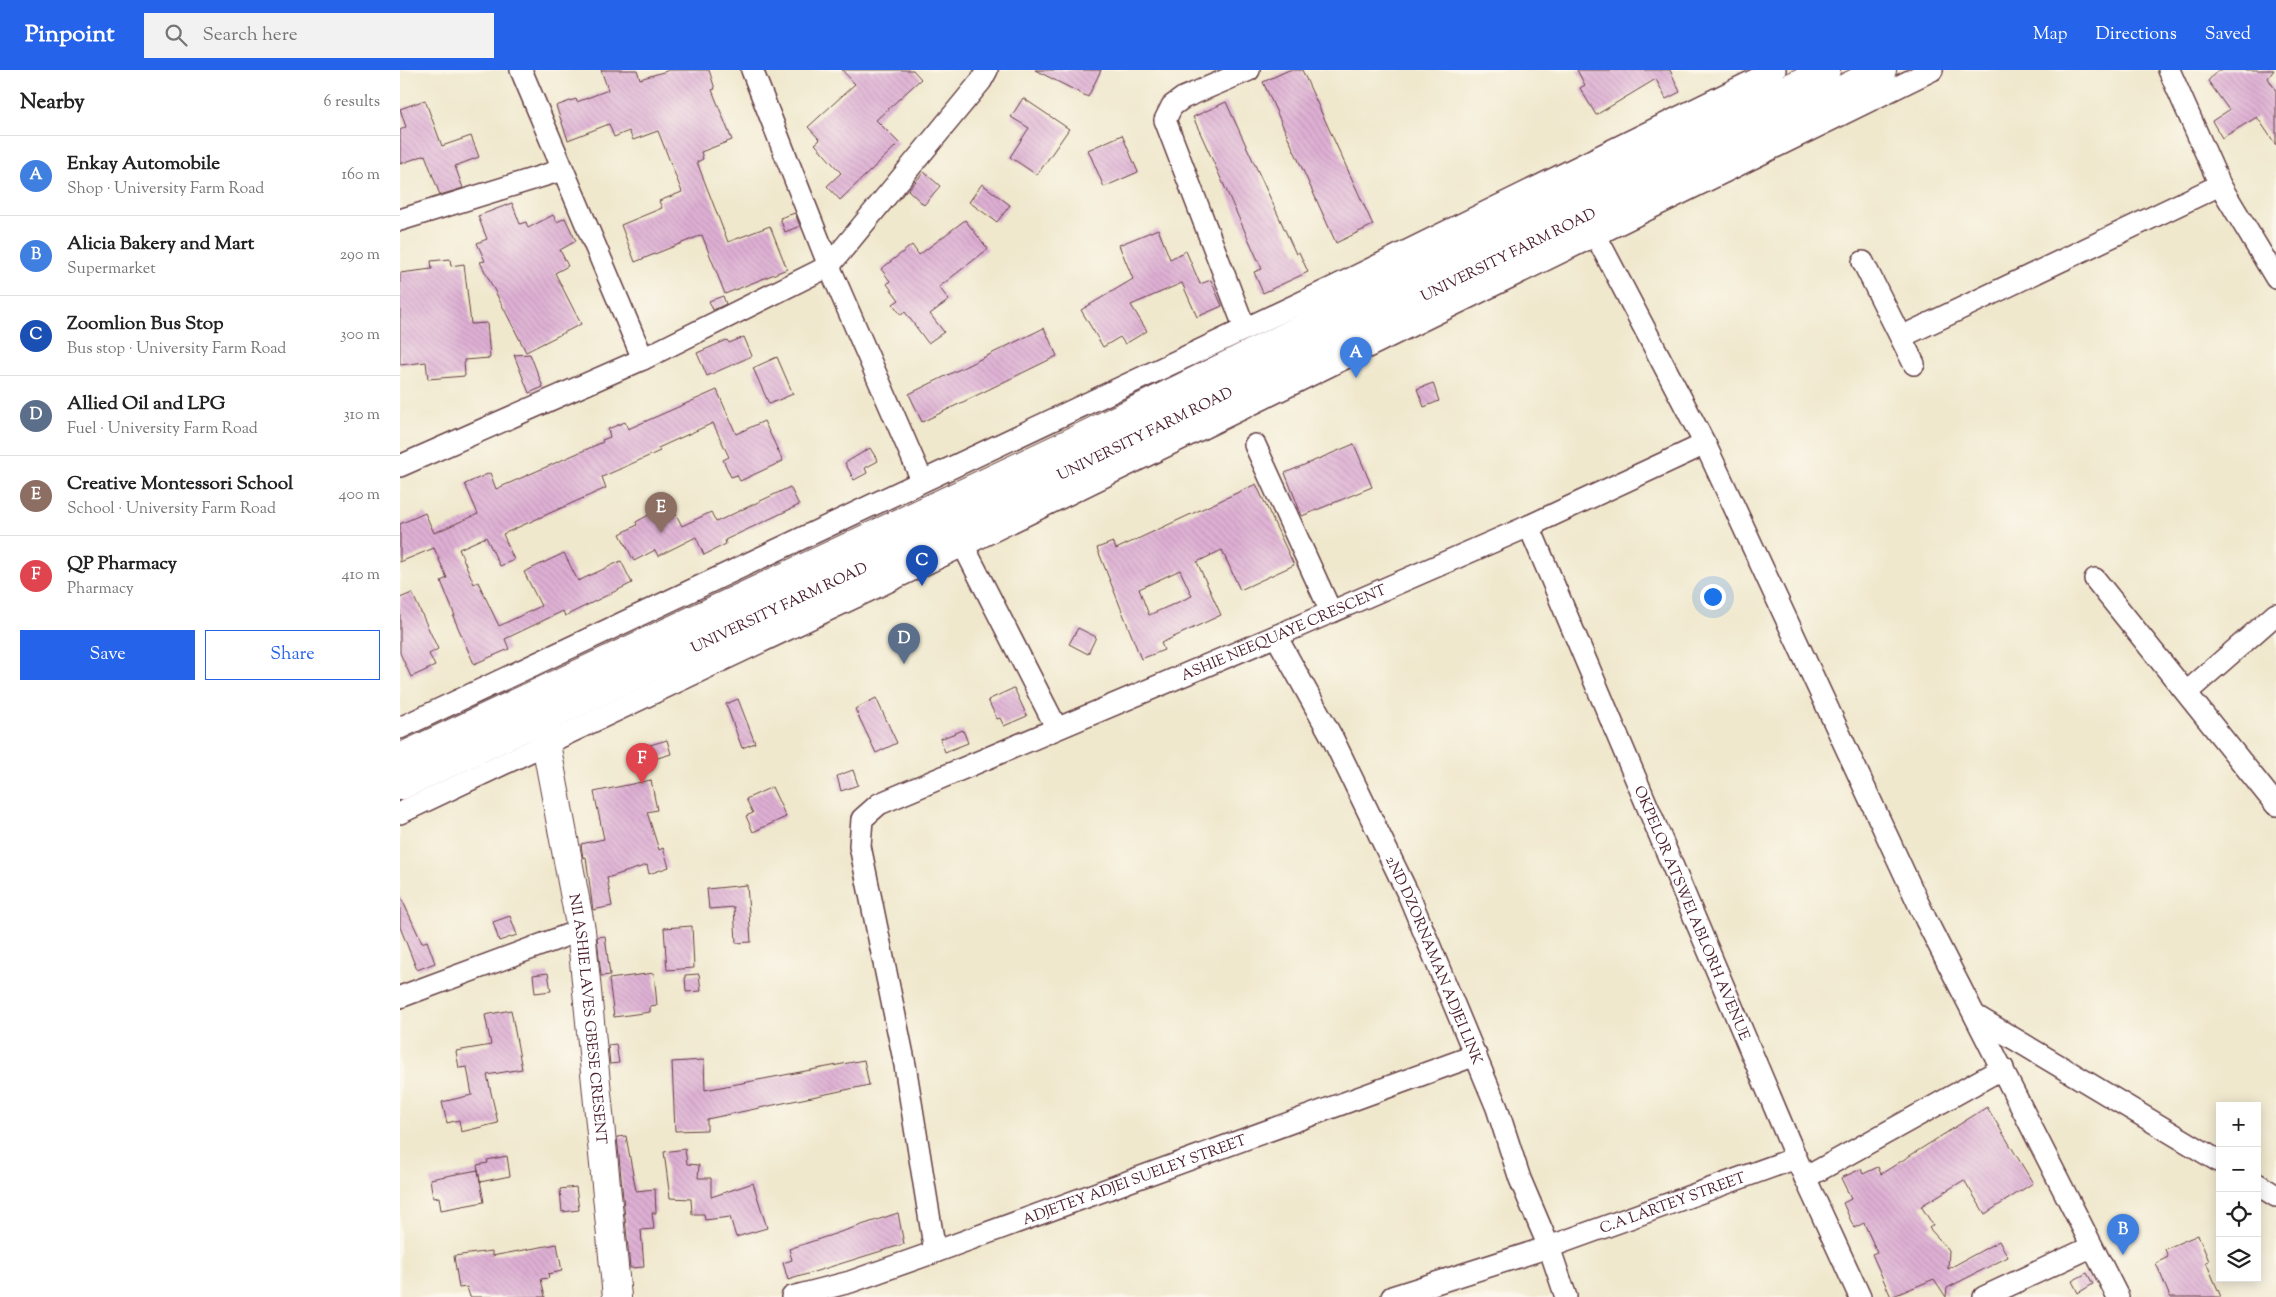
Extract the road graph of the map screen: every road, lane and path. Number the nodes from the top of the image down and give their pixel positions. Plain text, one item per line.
1 (521, 70) edge
2 (752, 70) edge
3 (987, 70) edge
4 (1249, 70) edge
5 (1775, 70) edge
6 (1826, 70) edge
7 (1882, 70) edge
8 (1932, 70) edge
9 (2169, 70) edge
10 (562, 170) junction
11 (2220, 185) junction
12 (400, 220) edge
13 (1595, 234) junction
14 (1863, 262) dead end
15 (829, 266) junction
16 (2276, 278) edge
17 (1245, 328) junction
18 (1901, 337) junction
19 (643, 359) junction
20 (1914, 364) dead end
21 (1705, 444) junction
22 (1255, 445) dead end
23 (400, 466) edge
24 (922, 480) junction
25 (1529, 526) junction
26 (963, 545) junction
27 (2095, 579) dead end
28 (1331, 612) junction
29 (2276, 614) edge
30 (1276, 636) junction
31 (2187, 692) junction
32 (539, 720) junction
33 (1056, 727) junction
34 (400, 728) edge
35 (400, 758) edge
36 (400, 786) edge
37 (2276, 805) edge
38 (400, 813) edge
39 (581, 930) junction
40 (400, 997) edge
41 (1976, 1015) junction
42 (1476, 1054) junction
43 (2003, 1068) junction
44 (1796, 1158) junction
45 (2216, 1160) edge
46 (1805, 1178) junction
47 (2261, 1187) edge
48 (2276, 1196) edge
49 (1549, 1246) junction
50 (2091, 1247) junction
51 (935, 1252) junction
52 (852, 1289) edge
53 (617, 1297) edge
54 (792, 1297) edge
55 (1392, 1297) edge
56 (1566, 1297) edge
57 (1860, 1297) edge
58 (1984, 1297) edge
59 (2118, 1297) edge

1 - 10 street
2 - 15 street
3 - 15 street
4 - 17 street
5 - 17 street
6 - 32 street, UNIVERSITY FARM ROAD
7 - 32 street, UNIVERSITY FARM ROAD
8 - 13 street
9 - 11 street
10 - 12 street
10 - 19 street
11 - 16 street
11 - 18 street
13 - 21 street
13 - 26 street
14 - 18 street
15 - 19 street
15 - 24 street
17 - 24 street
18 - 20 street
19 - 23 street
21 - 25 street, ASHIE NEEQUAYE CRESCENT
21 - 41 street
22 - 28 street
24 - 34 street
25 - 28 street, ASHIE NEEQUAYE CRESCENT
25 - 44 street, OKPELOR ATSWEI ABLORH AVENUE
26 - 32 street
26 - 33 street
27 - 31 street
28 - 30 street, ASHIE NEEQUAYE CRESCENT
29 - 31 street
30 - 33 street, ASHIE NEEQUAYE CRESCENT
30 - 42 street, 2ND DZORNAMAN ADJEI LINK
31 - 37 street
32 - 35 street, UNIVERSITY FARM ROAD
32 - 36 street, UNIVERSITY FARM ROAD
32 - 38 street
32 - 39 street, NII ASHIE LAVES GBESE CRESENT
33 - 51 street, ASHIE NEEQUAYE CRESCENT
39 - 40 street
39 - 53 street, NII ASHIE LAVES GBESE CRESENT
41 - 43 street
41 - 45 street
42 - 49 street, 2ND DZORNAMAN ADJEI LINK
42 - 51 street, ADJETEY ADJEI SUELEY STREET
43 - 46 street
43 - 50 street
44 - 46 street, OKPELOR ATSWEI ABLORH AVENUE
44 - 49 street, C.A LARTEY STREET
46 - 57 street, OKPELOR ATSWEI ABLORH AVENUE
47 - 48 street
49 - 55 street, C.A LARTEY STREET
49 - 56 street, 2ND DZORNAMAN ADJEI LINK
50 - 58 street
50 - 59 street
51 - 52 street, ADJETEY ADJEI SUELEY STREET
52 - 54 street, ADJETEY ADJEI SUELEY STREET

